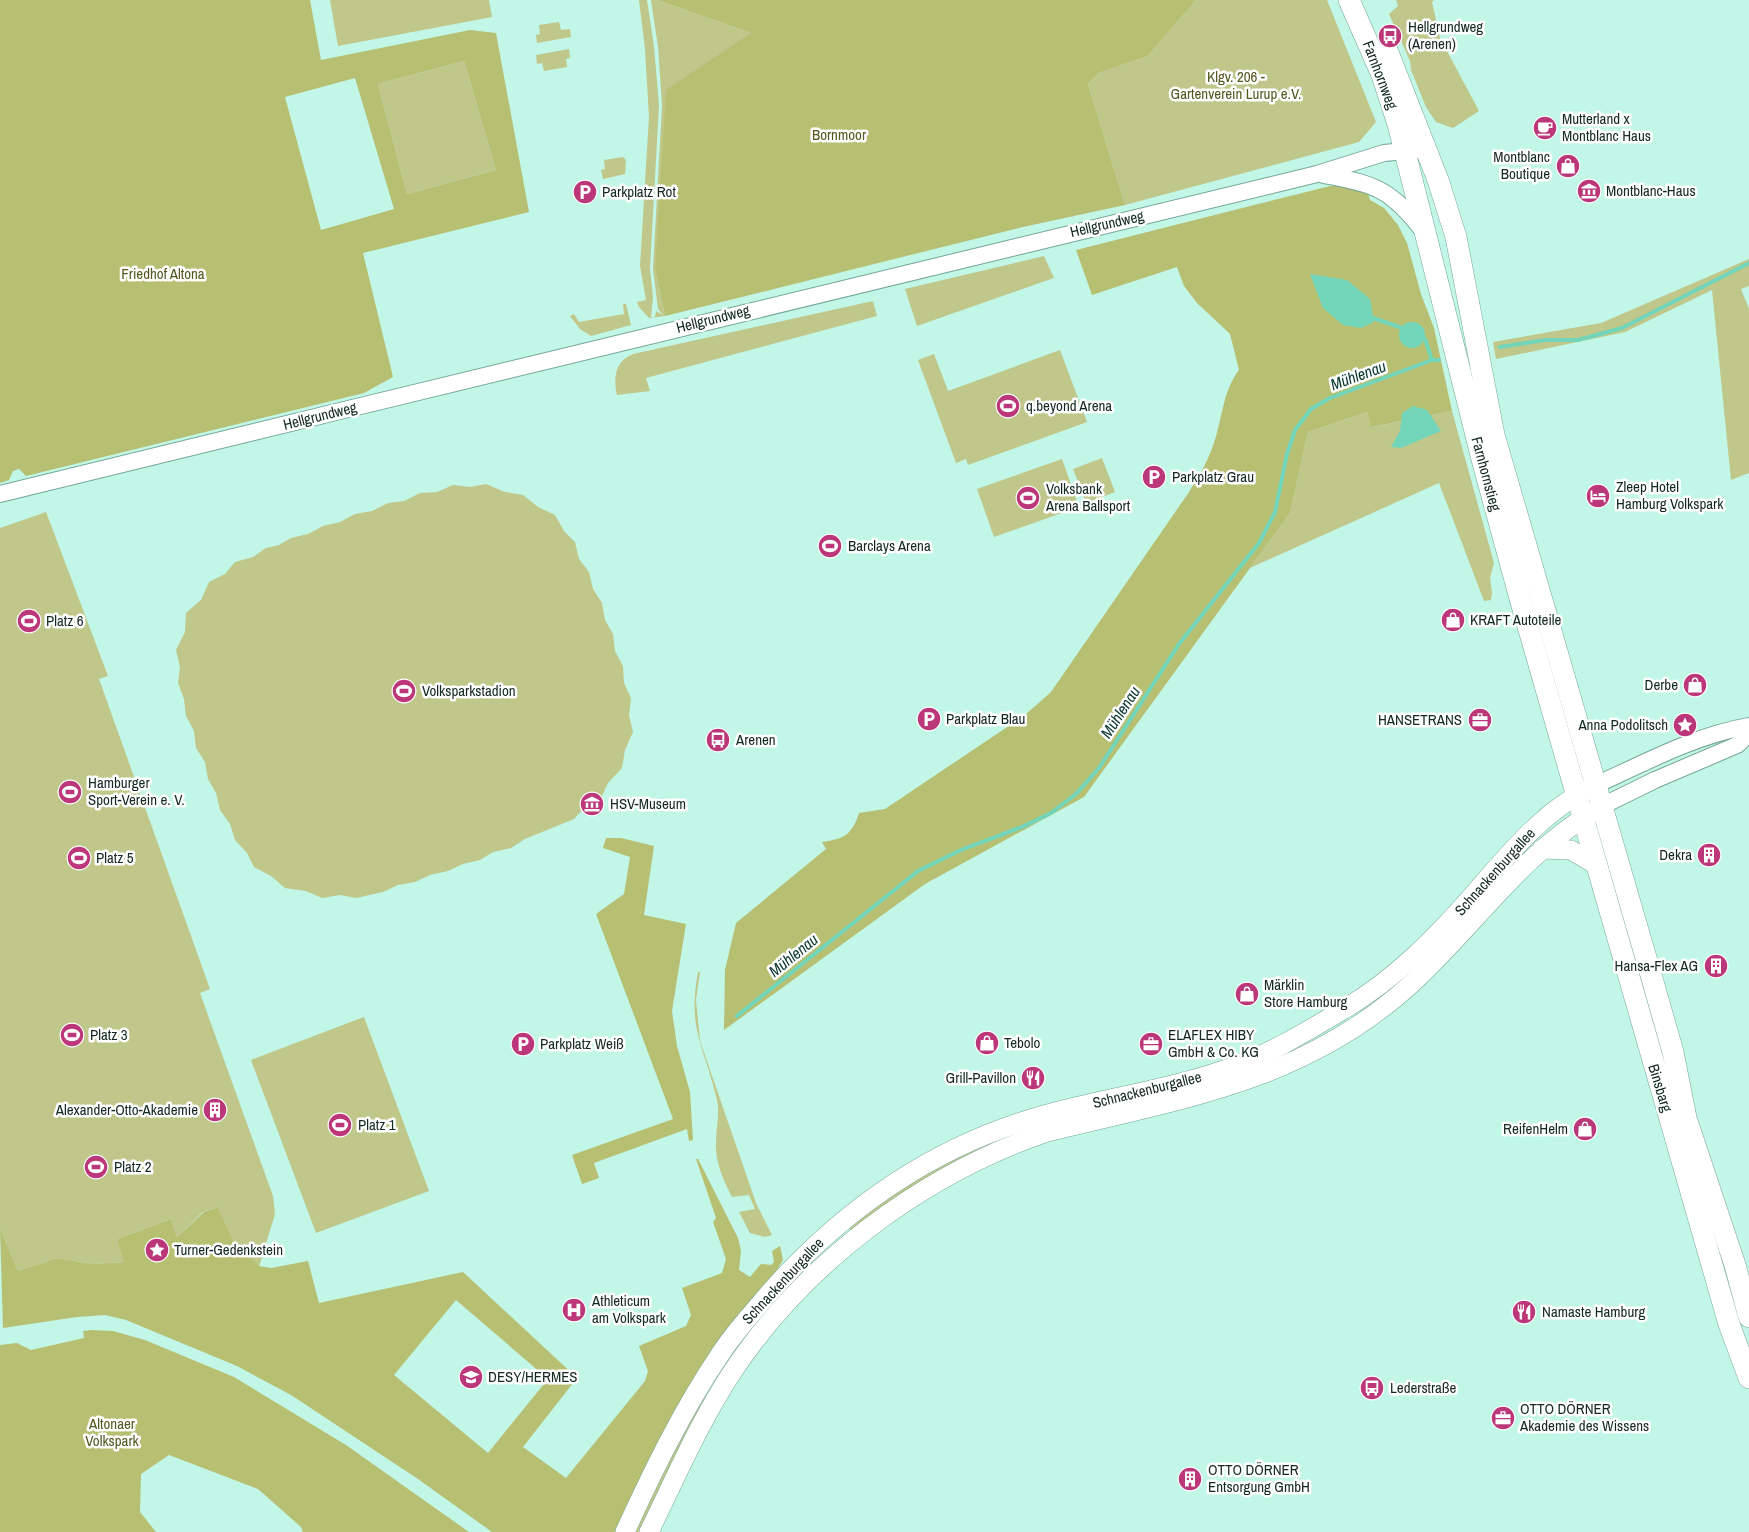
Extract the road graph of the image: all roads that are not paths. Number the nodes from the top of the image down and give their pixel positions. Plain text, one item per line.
1 (1349, 0) edge
2 (1363, 0) edge
3 (1426, 148) junction
4 (1405, 151) junction
5 (1317, 174) junction
6 (1428, 238) junction
7 (0, 494) edge
8 (1749, 726) edge
9 (1749, 734) edge
10 (1596, 785) junction
11 (1575, 796) junction
12 (1602, 806) junction
13 (1582, 818) junction
14 (1542, 849) junction
15 (1595, 864) junction
16 (1749, 1317) edge
17 (1749, 1378) edge
18 (625, 1532) edge
19 (649, 1532) edge

1 - 4 main road, Farnhornweg
2 - 3 main road, Farnhornweg
3 - 4 street, Hellgrundweg
3 - 10 main road, Farnhornstieg
4 - 5 street, Hellgrundweg
4 - 6 main road, Farnhornstieg
5 - 6 street
5 - 7 street, Hellgrundweg
6 - 11 main road, Farnhornstieg
8 - 10 street, Schnackenburgallee
9 - 12 street, Schnackenburgallee
10 - 11 main road, Schnackenburgallee
10 - 12 main road, Binsbarg
11 - 13 main road, Binsbarg
11 - 18 main road, Schnackenburgallee
12 - 13 main road, Schnackenburgallee
12 - 16 main road, Binsbarg
13 - 14 main road, Schnackenburgallee
13 - 15 main road, Binsbarg
14 - 15 main road
14 - 19 main road, Schnackenburgallee
15 - 17 main road, Binsbarg

